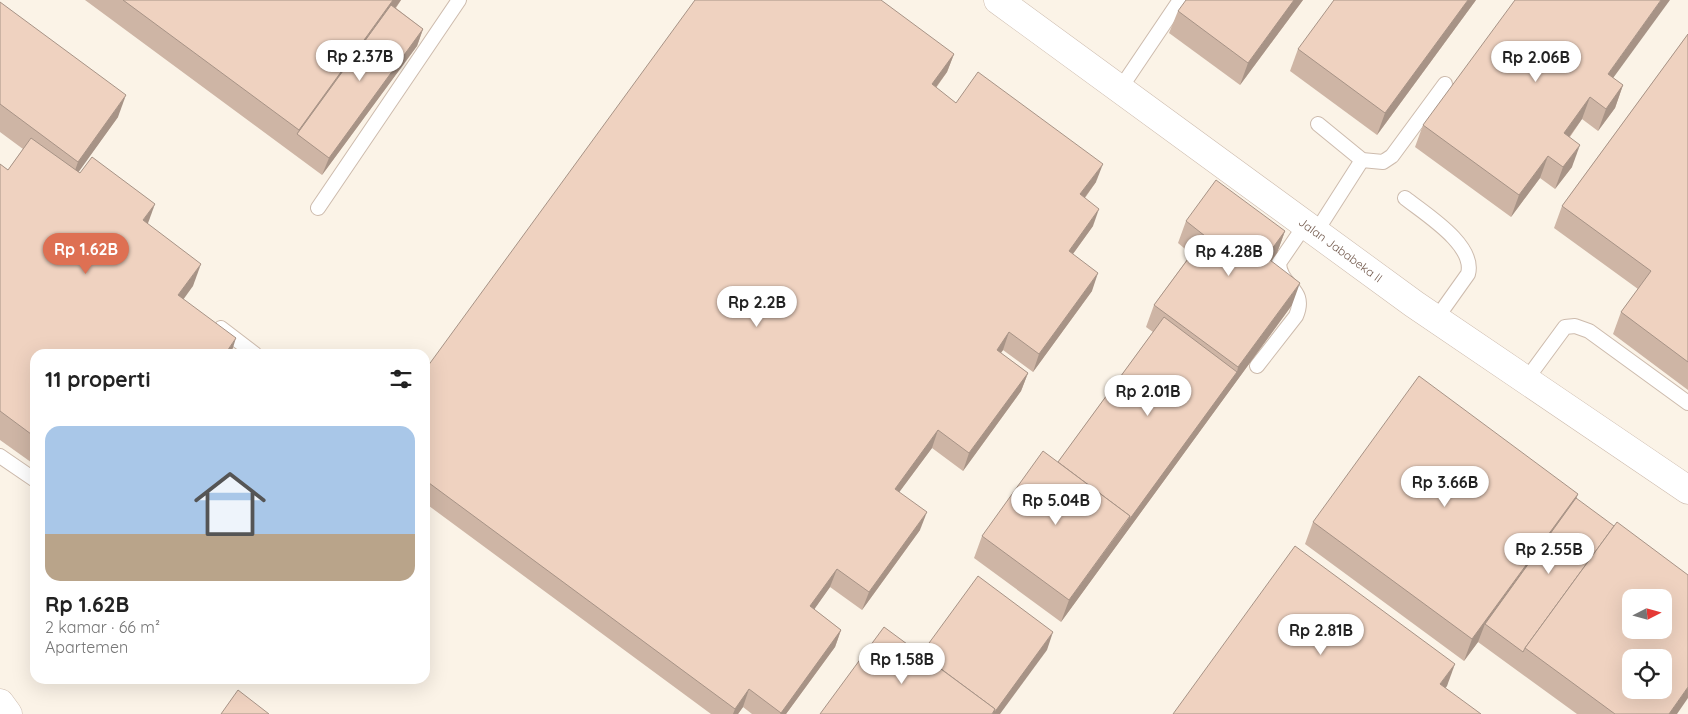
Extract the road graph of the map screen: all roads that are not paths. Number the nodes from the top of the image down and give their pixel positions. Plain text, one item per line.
1 (460, 0) edge
2 (998, 0) edge
3 (1180, 0) edge
4 (1446, 84) dead end
5 (1120, 89) junction
6 (1318, 124) dead end
7 (1362, 160) junction
8 (1405, 198) dead end
9 (318, 208) dead end
10 (1311, 228) junction
11 (1436, 319) junction
12 (212, 322) edge
13 (248, 349) edge
14 (1257, 366) edge
15 (1526, 380) junction
16 (1688, 403) edge
17 (0, 456) edge
18 (30, 477) edge
19 (1688, 490) edge
20 (0, 703) edge
21 (8, 714) edge

1 - 9 lane
2 - 5 street, Jalan Jababeka II
3 - 5 lane
4 - 7 lane
5 - 10 street, Jalan Jababeka II
6 - 7 lane
7 - 10 lane
8 - 11 lane
10 - 11 street, Jalan Jababeka II
10 - 14 lane
11 - 15 street, Jalan Jababeka II
12 - 13 lane
15 - 16 lane
15 - 19 street, Jalan Jababeka II
17 - 18 lane
20 - 21 street

